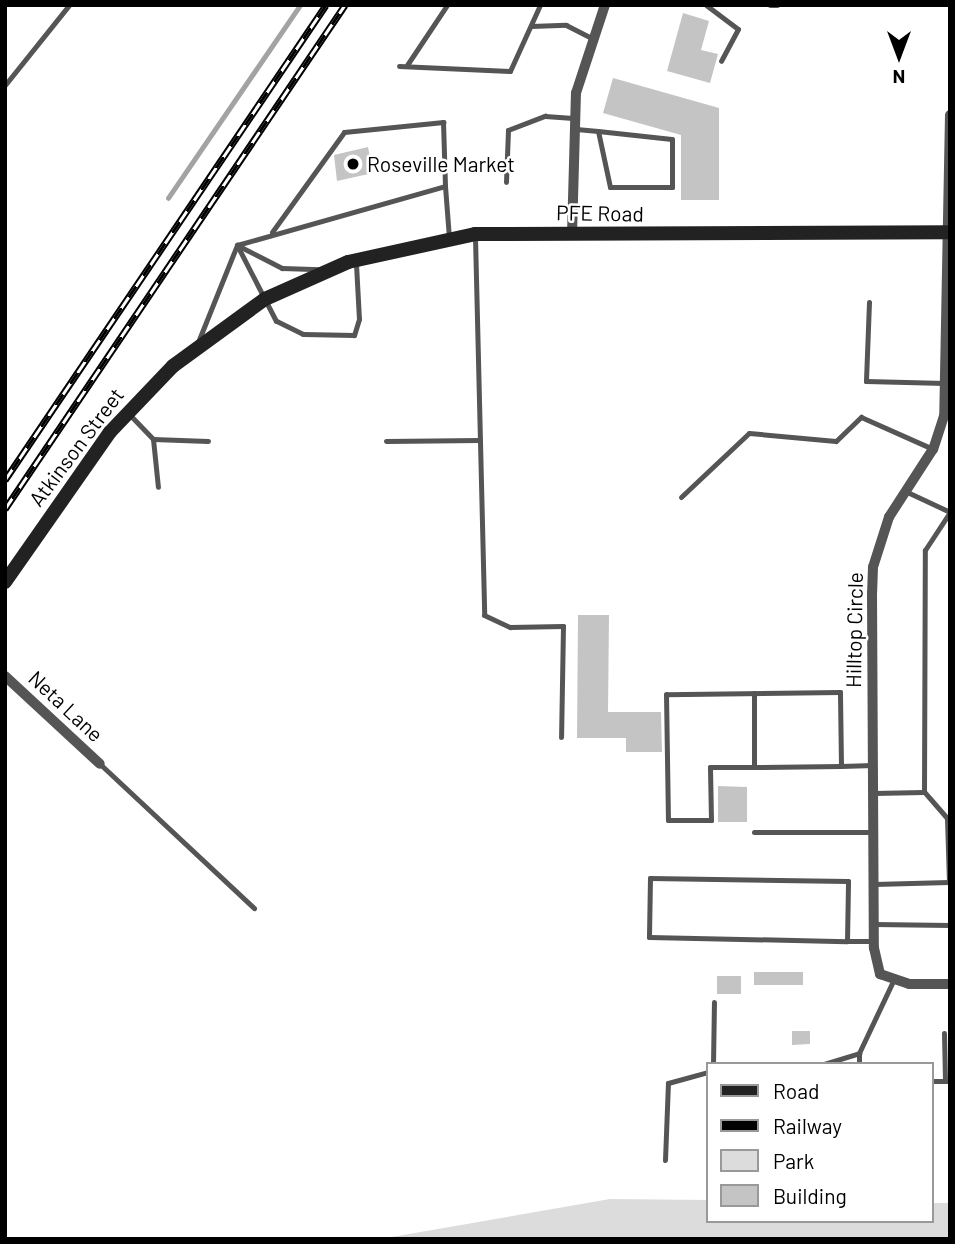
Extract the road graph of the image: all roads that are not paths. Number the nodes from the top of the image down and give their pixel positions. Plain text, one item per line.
1 (69, 5) edge
2 (447, 5) edge
3 (540, 5) edge
4 (605, 5) edge
5 (706, 5) edge
6 (770, 5) edge
7 (777, 5) edge
8 (531, 26) junction
9 (591, 38) junction
10 (721, 61) dead end
11 (407, 65) junction
12 (399, 66) dead end
13 (5, 85) edge
14 (950, 115) edge
15 (573, 123) junction
16 (598, 131) junction
17 (506, 182) dead end
18 (445, 186) junction
19 (949, 232) edge
20 (271, 233) junction
21 (475, 234) junction
22 (572, 235) junction
23 (449, 237) junction
24 (237, 245) junction
25 (355, 260) junction
26 (329, 270) junction
27 (263, 300) junction
28 (869, 302) dead end
29 (949, 329) edge
30 (195, 348) junction
31 (948, 383) junction
32 (127, 412) junction
33 (153, 439) junction
34 (480, 440) junction
35 (208, 441) dead end
36 (386, 441) dead end
37 (933, 449) junction
38 (158, 486) dead end
39 (905, 491) junction
40 (681, 497) dead end
41 (950, 512) edge
42 (5, 582) edge
43 (5, 676) edge
44 (754, 693) junction
45 (561, 737) dead end
46 (100, 764) joint
47 (873, 765) junction
48 (841, 766) junction
49 (754, 767) junction
50 (924, 792) junction
51 (873, 793) junction
52 (754, 832) dead end
53 (874, 832) junction
54 (874, 884) junction
55 (254, 908) dead end
56 (874, 924) junction
57 (950, 925) edge
58 (846, 941) junction
59 (874, 941) junction
60 (894, 979) junction
61 (950, 984) edge
62 (714, 1002) dead end
63 (944, 1034) dead end
64 (859, 1053) junction
65 (713, 1062) edge
66 (835, 1062) edge
67 (859, 1062) edge
68 (706, 1073) edge
69 (948, 1081) edge
70 (665, 1160) dead end

1 - 13 lane
2 - 11 lane
3 - 8 lane
4 - 9 street
5 - 10 lane
6 - 7 lane
8 - 9 lane
8 - 11 lane
9 - 15 street
11 - 12 lane
14 - 19 street, Hilltop Circle
15 - 16 lane
15 - 17 lane
15 - 22 street
16 - 16 lane
18 - 20 lane
18 - 20 lane
18 - 23 lane
19 - 22 main road, PFE Road
19 - 29 street, Hilltop Circle
20 - 24 lane
21 - 22 main road, PFE Road
21 - 23 main road, PFE Road
21 - 34 lane
23 - 25 main road, PFE Road
24 - 26 lane
24 - 27 lane
24 - 30 lane
25 - 26 main road, PFE Road
25 - 27 lane
26 - 27 main road, PFE Road
27 - 30 main road, Atkinson Street
28 - 31 lane
29 - 31 street, Hilltop Circle
30 - 32 main road, Atkinson Street
31 - 37 street, Hilltop Circle
32 - 33 lane
32 - 42 main road, Atkinson Street
33 - 35 lane
33 - 38 lane
34 - 36 lane
34 - 45 lane
37 - 39 street, Hilltop Circle
37 - 40 lane
39 - 41 lane
39 - 47 street, Hilltop Circle
41 - 50 lane
43 - 46 street, Neta Lane
44 - 48 lane
44 - 49 lane
44 - 49 lane
46 - 55 lane
47 - 48 lane
47 - 51 street, Hilltop Circle
48 - 49 lane
50 - 51 lane
50 - 54 lane
51 - 53 street, Hilltop Circle
52 - 53 lane
53 - 54 street, Hilltop Circle
54 - 56 street, Hilltop Circle
56 - 57 lane
56 - 59 street, Hilltop Circle
58 - 58 lane
58 - 59 lane
59 - 60 street, Hilltop Circle
60 - 61 street
60 - 64 lane
62 - 65 lane
63 - 69 lane
64 - 66 lane
64 - 67 lane
68 - 70 lane

